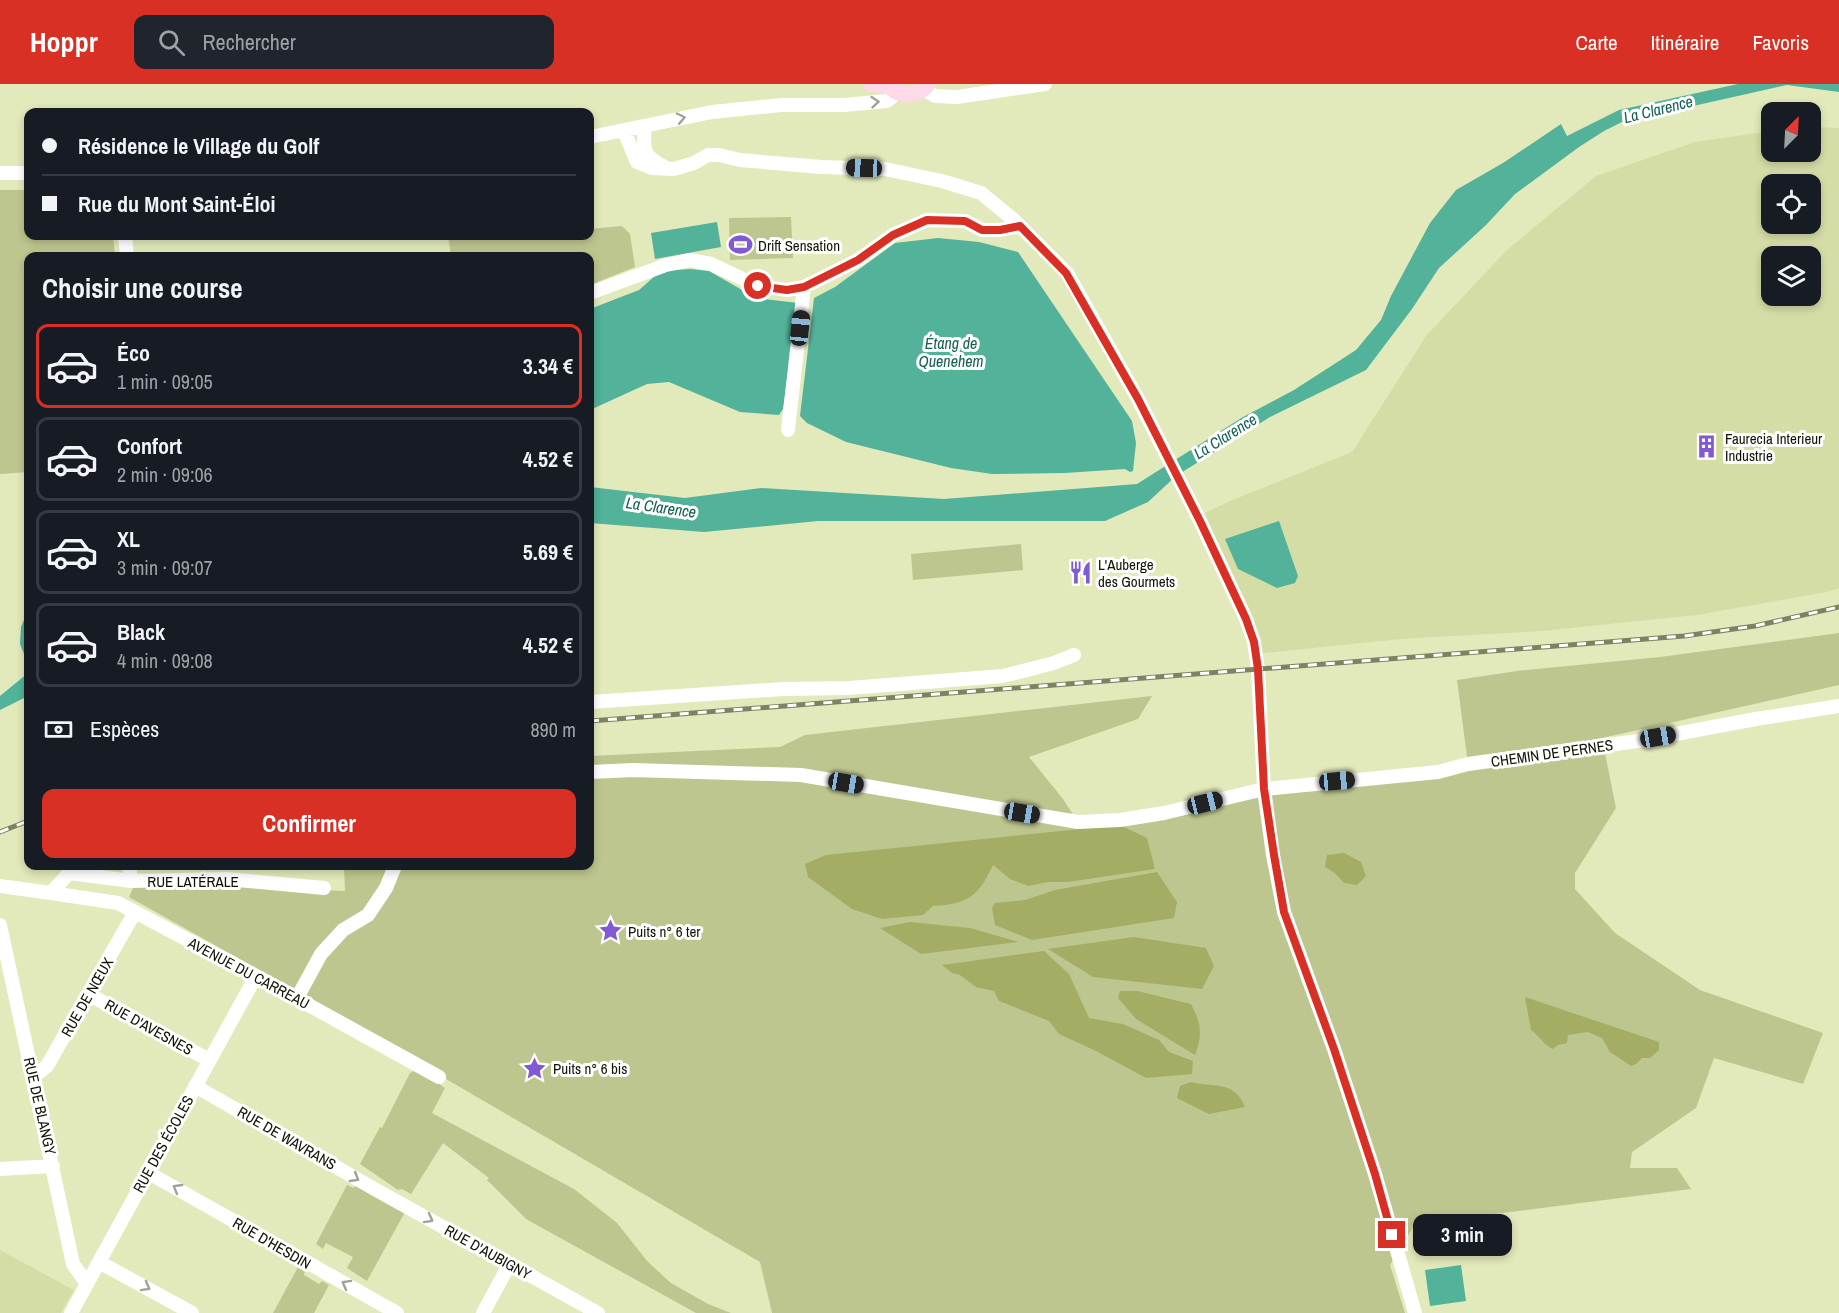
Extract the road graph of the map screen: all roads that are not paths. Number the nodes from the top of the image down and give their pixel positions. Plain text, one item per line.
1 (871, 84) edge
2 (1045, 84) edge
3 (891, 87) edge
4 (926, 87) edge
5 (645, 126) junction
6 (624, 131) junction
7 (594, 136) edge
8 (667, 169) junction
9 (0, 173) edge
10 (24, 173) edge
11 (1020, 226) junction
12 (804, 287) junction
13 (594, 292) edge
14 (788, 430) dead end
15 (1074, 655) dead end
16 (594, 702) edge
17 (1839, 706) edge
18 (594, 772) edge
19 (1264, 789) junction
20 (130, 870) edge
21 (393, 870) edge
22 (131, 881) junction
23 (0, 886) edge
24 (324, 888) dead end
25 (51, 893) junction
26 (135, 912) junction
27 (0, 925) edge
28 (256, 975) junction
29 (88, 994) junction
30 (297, 998) junction
31 (209, 1060) junction
32 (33, 1077) junction
33 (439, 1077) dead end
34 (195, 1086) junction
35 (53, 1166) junction
36 (0, 1169) edge
37 (147, 1172) junction
38 (378, 1191) joint
39 (99, 1262) junction
40 (509, 1265) junction
41 (87, 1284) junction
42 (71, 1313) edge
43 (192, 1313) edge
44 (397, 1313) edge
45 (483, 1313) edge
46 (598, 1313) edge
47 (1415, 1313) edge

1 - 3 main road
2 - 4 street
3 - 4 main road
5 -> 3 street
5 - 6 street
5 - 8 street
6 - 7 street
6 - 8 street
8 - 11 street
9 - 10 street
11 - 12 street
11 - 19 street
12 - 13 street
12 - 14 street
15 - 16 street
17 - 19 street, CHEMIN DE PERNES
18 - 19 street, CHEMIN DE PERNES
19 - 47 street
20 - 22 street
21 - 30 street
22 - 24 street, RUE LATÉRALE
22 - 25 street, RUE LATÉRALE
23 - 25 street
25 - 26 street, AVENUE DU CARREAU
26 - 28 street, AVENUE DU CARREAU
26 - 29 street, RUE DE NŒUX
27 - 32 street, RUE DE BLANGY
28 - 30 street, AVENUE DU CARREAU
28 - 31 street, RUE DES ÉCOLES
29 - 31 street, RUE D'AVESNES
29 - 32 street, RUE DE NŒUX
30 - 33 street, AVENUE DU CARREAU
31 - 34 street, RUE DES ÉCOLES
32 - 35 street, RUE DE BLANGY
34 - 37 street, RUE DES ÉCOLES
34 -> 38 street, RUE DE WAVRANS
35 - 36 street
35 - 41 street, RUE DE BLANGY
37 - 39 street, RUE DES ÉCOLES
44 -> 37 street, RUE D'HESDIN
38 -> 40 street, RUE D'AUBIGNY
39 - 41 street, RUE DES ÉCOLES
39 -> 43 street
40 - 45 street
40 - 46 street, RUE D'AUBIGNY
41 - 42 street, RUE DES ÉCOLES

